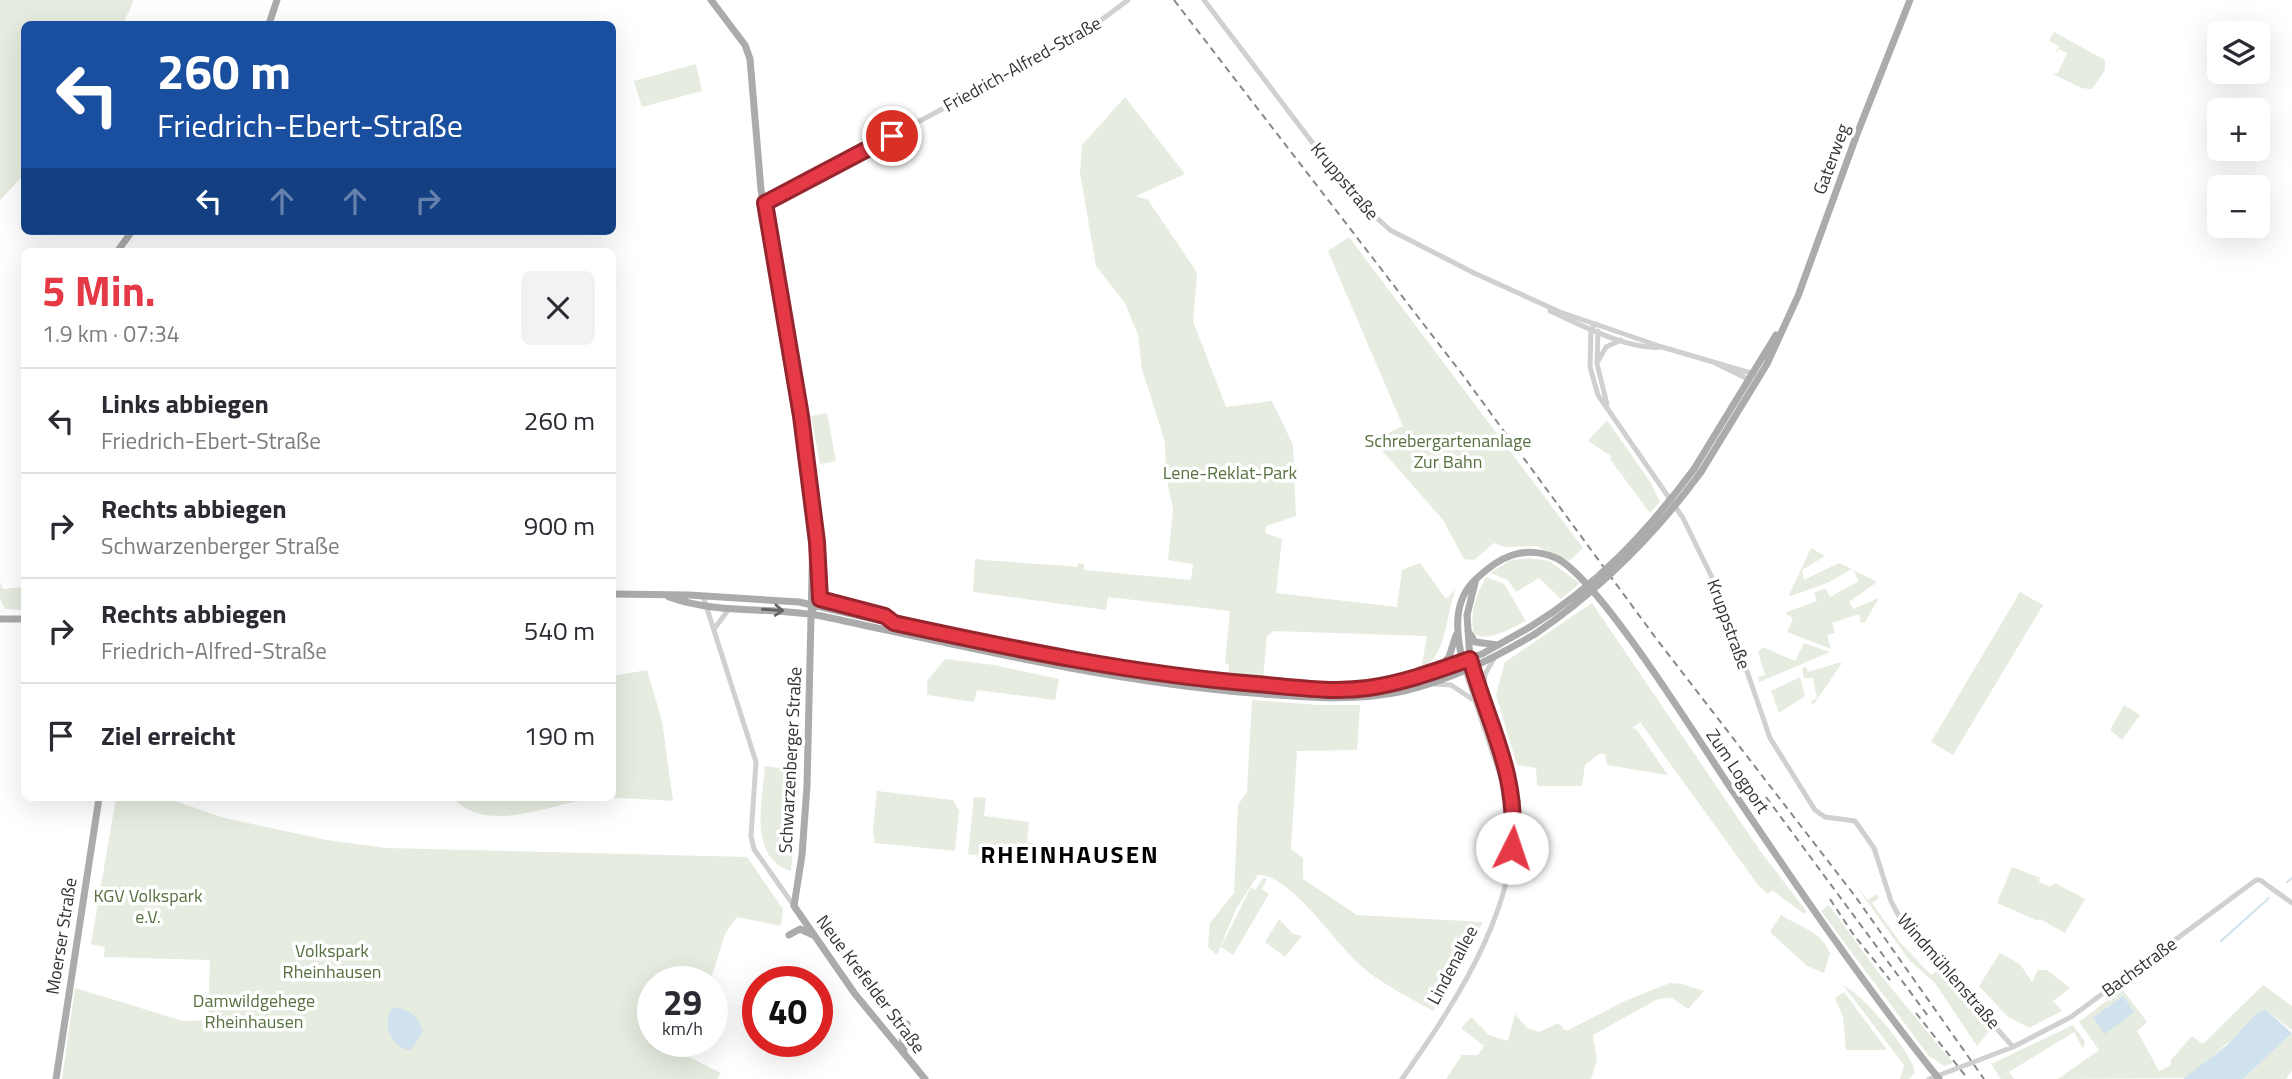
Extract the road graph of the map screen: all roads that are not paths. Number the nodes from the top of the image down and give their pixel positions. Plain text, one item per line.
1 (277, 0) edge
2 (711, 0) edge
3 (1128, 0) edge
4 (1204, 0) edge
5 (1910, 0) edge
6 (270, 21) edge
7 (765, 203) junction
8 (1536, 301) junction
9 (1597, 325) junction
10 (1591, 329) junction
11 (1598, 332) junction
12 (1622, 340) junction
13 (1662, 347) junction
14 (1597, 364) junction
15 (1754, 378) junction
16 (1609, 411) junction
17 (814, 526) junction
18 (1477, 578) junction
19 (817, 593) junction
20 (616, 594) edge
21 (665, 595) junction
22 (703, 596) junction
23 (705, 605) junction
24 (813, 605) junction
25 (732, 608) junction
26 (812, 614) junction
27 (0, 619) edge
28 (21, 619) edge
29 (894, 623) junction
30 (714, 629) junction
31 (1466, 629) junction
32 (1457, 631) junction
33 (1532, 631) junction
34 (1498, 645) junction
35 (1495, 657) junction
36 (1466, 660) junction
37 (1468, 669) junction
38 (1436, 670) junction
39 (1428, 684) junction
40 (1483, 699) junction
41 (1473, 700) junction
42 (99, 801) edge
43 (1853, 818) joint
44 (1509, 857) junction
45 (2292, 903) edge
46 (794, 906) junction
47 (789, 935) dead end
48 (814, 935) junction
49 (907, 1024) dead end
50 (2013, 1047) junction
51 (905, 1056) junction
52 (1935, 1078) edge
53 (56, 1079) edge
54 (925, 1079) edge
55 (1402, 1079) edge

1 - 6 main road
2 - 7 main road, Schwarzenberger Straße
3 - 7 street, Friedrich-Alfred-Straße
4 - 8 street, Kruppstraße
5 - 15 main road, Gaterweg
7 - 17 main road, Schwarzenberger Straße
8 - 9 street, Kruppstraße
8 - 10 street, Kruppstraße
9 - 10 street
9 - 11 street, Kruppstraße
9 - 13 street
10 - 11 street
10 - 16 street, Kruppstraße
11 - 12 street
11 - 14 street, Kruppstraße
12 - 13 street
12 - 14 street
13 - 15 street
14 - 16 street, Kruppstraße
15 - 33 main road, Gaterweg, bridge
16 - 43 street, Kruppstraße
17 - 19 main road, Schwarzenberger Straße
17 - 24 main road, Schwarzenberger Straße
18 - 31 main road
18 - 32 main road, Zum Logport
18 - 52 main road, Zum Logport
19 - 24 main road, Schwarzenberger Straße
19 - 29 main road
20 - 21 main road
21 - 22 main road
21 - 23 main road
22 - 23 street
22 - 24 main road
23 - 25 main road
23 - 30 street
24 - 26 main road, Schwarzenberger Straße
24 - 29 main road
25 -> 26 main road
25 - 30 street
26 - 39 main road
26 - 46 main road, Schwarzenberger Straße
27 - 28 main road
29 - 38 main road
30 - 46 street
31 - 34 main road
31 - 36 main road
32 - 36 main road, Zum Logport
32 - 38 main road
33 - 34 main road
33 - 35 main road
34 - 36 main road
35 - 37 main road
35 - 40 street
36 - 37 main road, Lindenallee
36 - 38 main road
37 - 39 main road
37 - 40 street, Lindenallee
37 - 41 street, Lindenallee
39 - 41 street
40 - 44 street, Lindenallee
41 - 44 street, Lindenallee
42 - 53 main road, Moerser Straße
43 - 50 street, Windmühlenstraße
44 - 55 street, Lindenallee
45 - 50 street, Bachstraße
46 - 48 main road, Neue Krefelder Straße
47 - 48 main road
48 - 51 main road, Neue Krefelder Straße
49 - 51 main road
50 - 52 street, Bachstraße
51 - 54 main road, Neue Krefelder Straße

